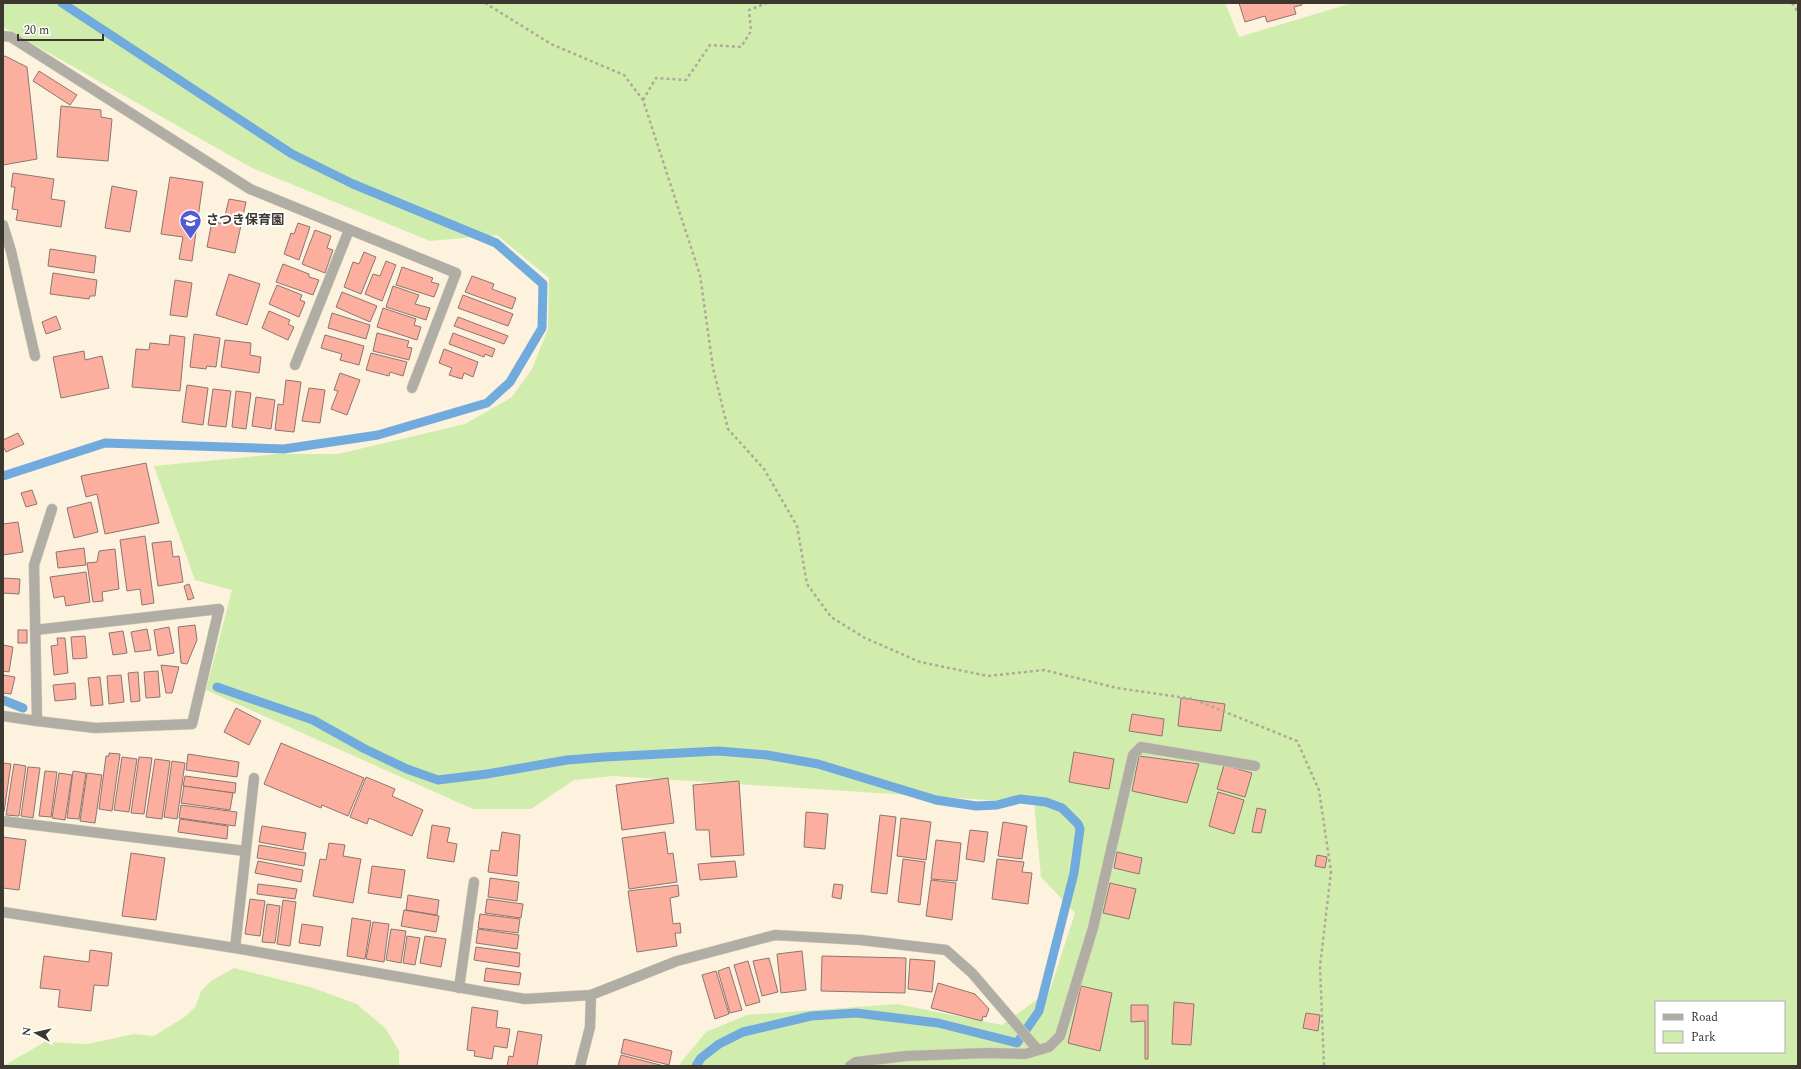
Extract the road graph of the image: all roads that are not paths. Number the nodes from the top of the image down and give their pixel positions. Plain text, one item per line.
1 (3, 36) edge
2 (3, 225) edge
3 (349, 230) junction
4 (35, 356) dead end
5 (295, 365) dead end
6 (412, 388) dead end
7 (52, 509) dead end
8 (35, 630) junction
9 (3, 716) edge
10 (37, 721) junction
11 (1254, 766) dead end
12 (254, 778) dead end
13 (3, 821) edge
14 (245, 851) junction
15 (474, 882) dead end
16 (3, 912) edge
17 (235, 948) junction
18 (458, 988) junction
19 (591, 995) junction
20 (1038, 1050) junction
21 (580, 1066) edge
22 (850, 1066) edge

1 - 3 street
2 - 4 street
3 - 5 street
3 - 6 street
7 - 8 street
8 - 10 street
8 - 10 street
9 - 10 street
11 - 20 street
12 - 14 street
13 - 14 street
14 - 17 street
15 - 18 street
16 - 17 street
17 - 18 street
18 - 19 street
19 - 20 street
19 - 21 street
20 - 22 street

